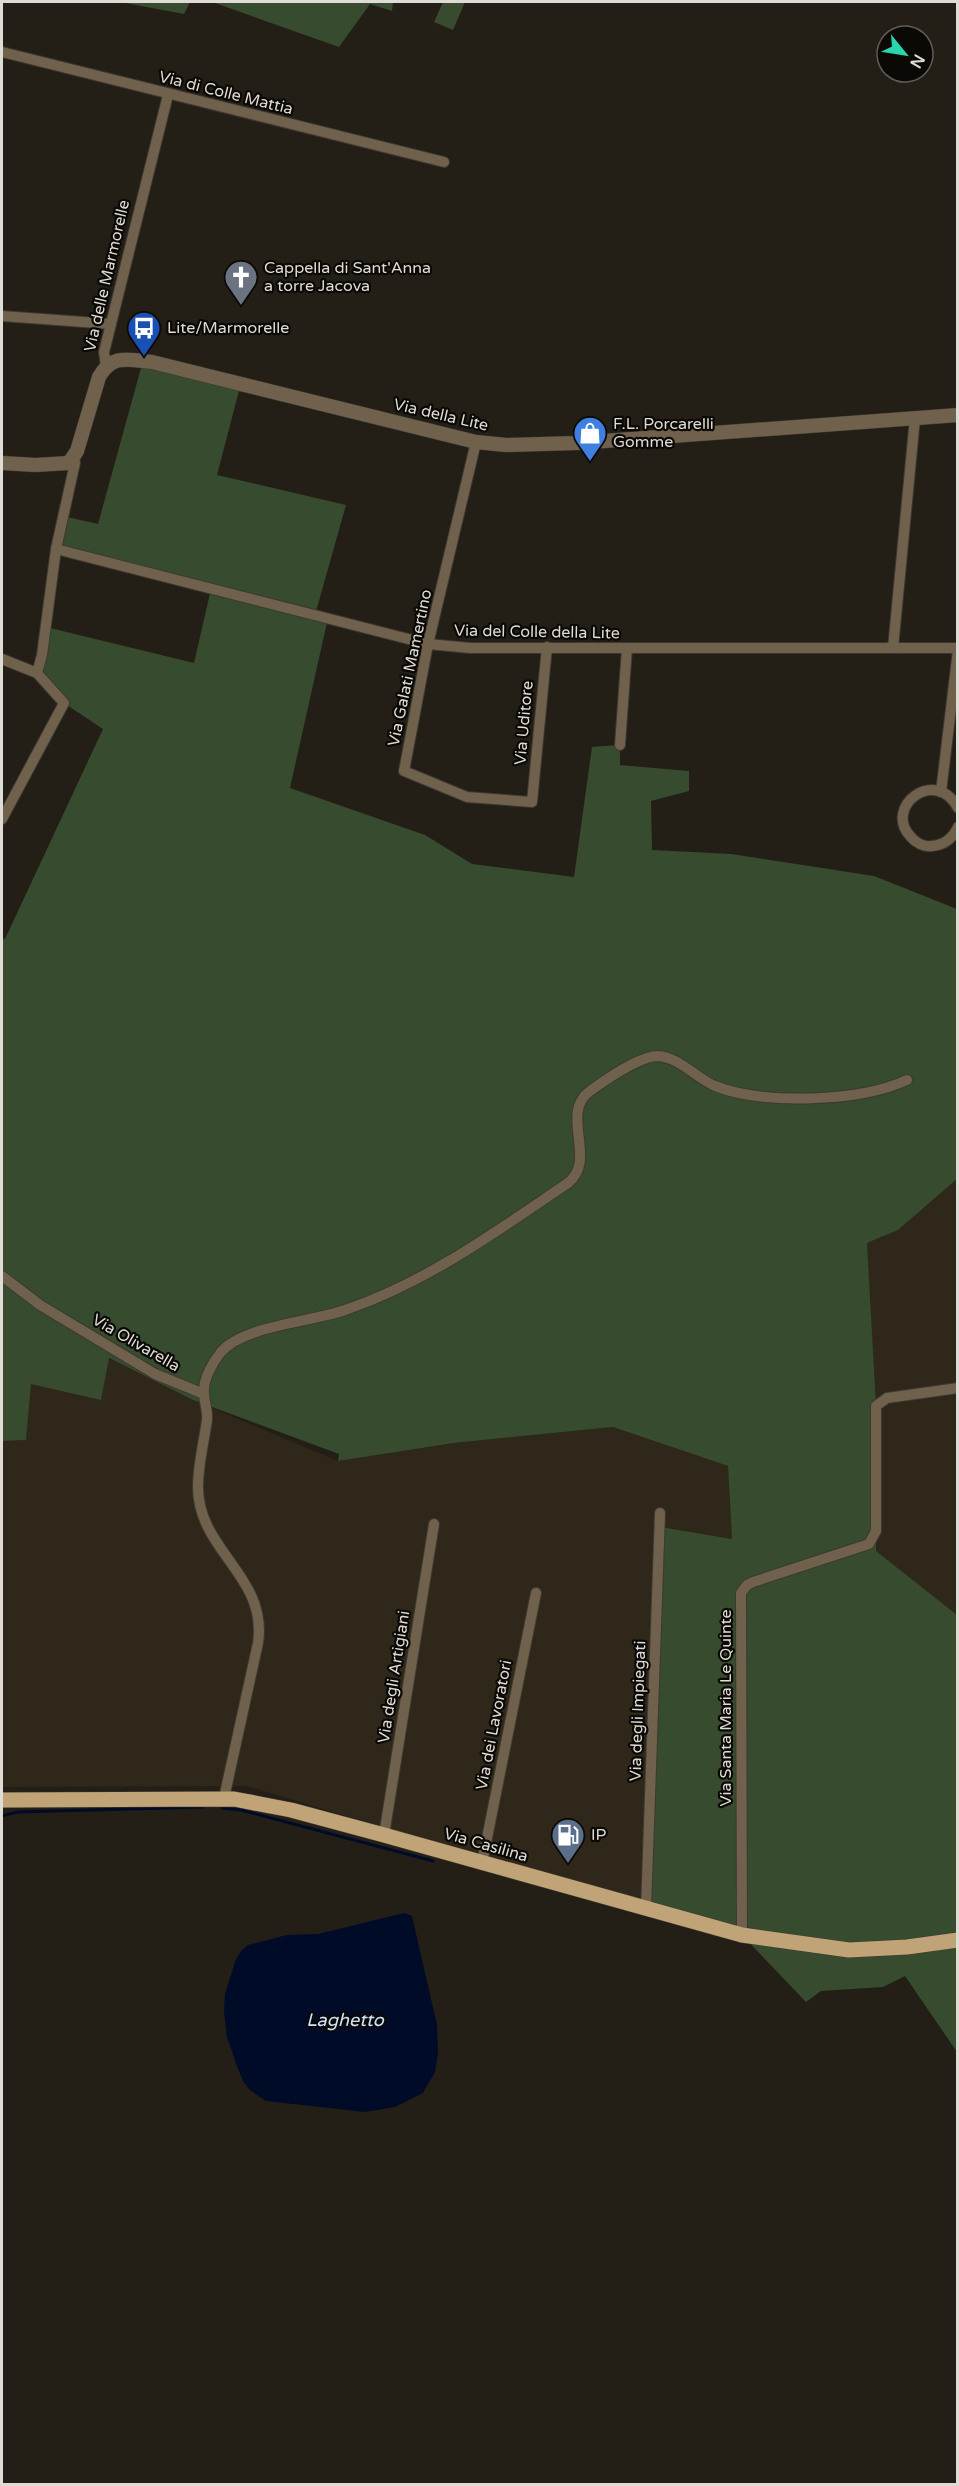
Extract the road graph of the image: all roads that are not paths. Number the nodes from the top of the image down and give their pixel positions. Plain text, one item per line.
1 (2, 52) edge
2 (168, 95) junction
3 (444, 162) dead end
4 (2, 316) edge
5 (111, 324) junction
6 (106, 366) junction
7 (957, 415) edge
8 (915, 418) junction
9 (476, 442) junction
10 (74, 458) junction
11 (2, 463) edge
12 (56, 549) junction
13 (428, 644) junction
14 (547, 647) junction
15 (627, 648) junction
16 (893, 648) junction
17 (957, 649) edge
18 (2, 659) edge
19 (37, 673) junction
20 (620, 745) dead end
21 (941, 792) junction
22 (532, 802) joint
23 (957, 808) edge
24 (2, 819) edge
25 (957, 827) edge
26 (907, 1080) dead end
27 (2, 1276) edge
28 (957, 1388) edge
29 (204, 1394) junction
30 (660, 1513) dead end
31 (434, 1524) dead end
32 (536, 1593) dead end
33 (224, 1798) junction
34 (2, 1800) edge
35 (384, 1835) junction
36 (482, 1863) junction
37 (646, 1909) junction
38 (742, 1935) junction
39 (957, 1940) edge

1 - 2 street, Via di Colle Mattia
2 - 3 street, Via di Colle Mattia
2 - 5 street, Via delle Marmorelle
4 - 5 street
5 - 6 street, Via delle Marmorelle
6 - 9 street, Via della Lite
6 - 10 street, Via delle Marmorelle
7 - 8 street, Via della Lite
8 - 9 street, Via della Lite
8 - 16 street
9 - 13 street, Via Galati Mamertino
10 - 11 street
10 - 12 street, Via delle Marmorelle
12 - 13 street, Via del Colle della Lite
12 - 19 street, Via delle Marmorelle
13 - 14 street, Via del Colle della Lite
13 - 22 street, Via Galati Mamertino
14 - 15 street, Via del Colle della Lite
14 - 22 street, Via Uditore
15 - 16 street, Via del Colle della Lite
15 - 20 street
16 - 17 street, Via del Colle della Lite
17 - 21 street
18 - 19 street
19 - 24 street
21 - 23 street
21 - 25 street
26 - 29 street
27 - 29 street, Via Olivarella
28 - 38 street, Via Santa Maria Le Quinte
29 - 33 street
30 - 37 street, Via degli Impiegati
31 - 35 street, Via degli Artigiani
32 - 36 street, Via dei Lavoratori
33 - 34 main road, Via Casilina
33 - 35 main road, Via Casilina
35 - 36 main road, Via Casilina
36 - 37 main road, Via Casilina
37 - 38 main road, Via Casilina
38 - 39 main road, Via Casilina

